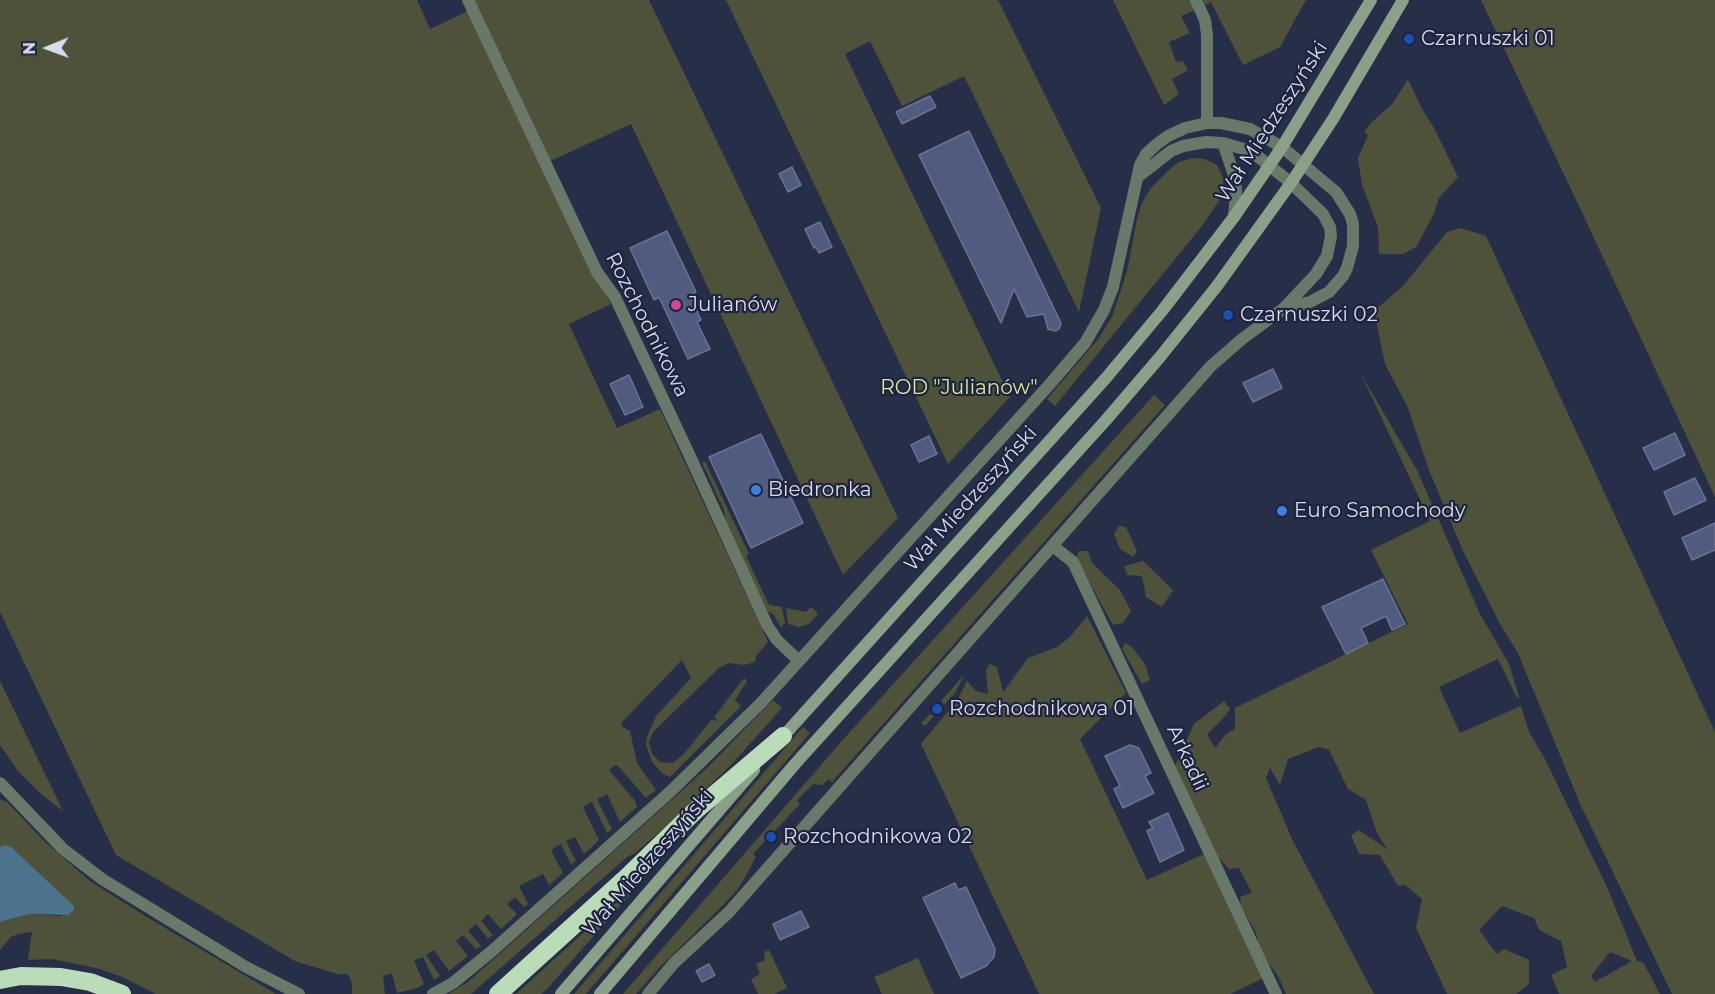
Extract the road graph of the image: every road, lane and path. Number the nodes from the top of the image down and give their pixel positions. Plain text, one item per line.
1 (468, 0) edge
2 (1196, 0) edge
3 (1371, 0) edge
4 (1403, 0) edge
5 (1207, 123) junction
6 (1223, 143) junction
7 (1282, 147) junction
8 (1303, 164) junction
9 (1269, 165) junction
10 (1139, 176) junction
11 (1291, 183) junction
12 (1234, 217) junction
13 (1284, 308) junction
14 (1053, 546) junction
15 (798, 661) junction
16 (783, 736) junction
17 (0, 783) edge
18 (0, 980) edge
19 (122, 994) edge
20 (298, 994) edge
21 (433, 994) edge
22 (498, 994) edge
23 (561, 994) edge
24 (600, 994) edge
25 (648, 994) edge
26 (1276, 994) edge

1 - 15 street, Rozchodnikowa
2 - 5 street
3 - 7 main road, Wał Miedzeszyński
4 - 8 main road
5 - 7 street
5 - 10 street
6 - 9 street
6 - 10 street
6 - 12 street
7 - 8 street
7 - 9 main road, Wał Miedzeszyński
8 - 11 main road
8 - 13 street
9 - 11 street
9 - 12 main road, Wał Miedzeszyński
10 - 15 street
11 - 13 street
11 - 24 main road
12 - 16 main road, Wał Miedzeszyński
13 - 14 street
14 - 25 street
14 - 26 street, Arkadii
15 - 21 street
16 - 22 highway
16 - 23 main road, Wał Miedzeszyński
17 - 20 street
18 - 19 highway

